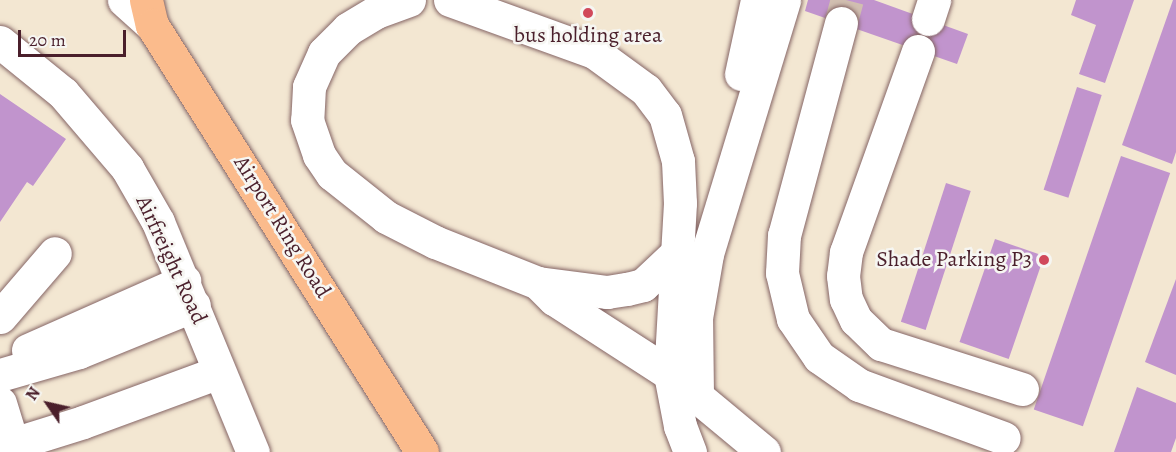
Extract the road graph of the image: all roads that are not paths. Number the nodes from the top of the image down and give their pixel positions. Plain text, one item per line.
1 (124, 0) edge
2 (409, 0) edge
3 (450, 0) edge
4 (757, 0) edge
5 (784, 0) edge
6 (149, 12) edge
7 (841, 24) tunnel mouth
8 (0, 42) edge
9 (918, 51) dead end
10 (743, 126) junction
11 (680, 250) junction
12 (55, 253) dead end
13 (538, 283) junction
14 (189, 293) junction
15 (0, 317) edge
16 (219, 372) junction
17 (0, 373) edge
18 (670, 374) junction
19 (1022, 389) dead end
20 (697, 395) junction
21 (0, 403) edge
22 (1004, 438) dead end
23 (9, 446) edge
24 (253, 452) edge
25 (422, 452) edge
26 (690, 452) edge
27 (764, 452) edge

1 - 6 street
2 - 13 street
3 - 11 street
4 - 10 street
5 - 10 street
6 - 25 main road, Airport Ring Road
7 - 22 street
8 - 14 street, Airfreight Road
9 - 19 street
10 - 20 street
11 - 13 street
11 - 18 street
12 - 15 street
13 - 18 street
14 - 16 street, Airfreight Road
14 - 17 street
16 - 23 street
16 - 24 street, Airfreight Road
18 - 20 street
18 - 26 street
20 - 27 street
21 - 23 street

